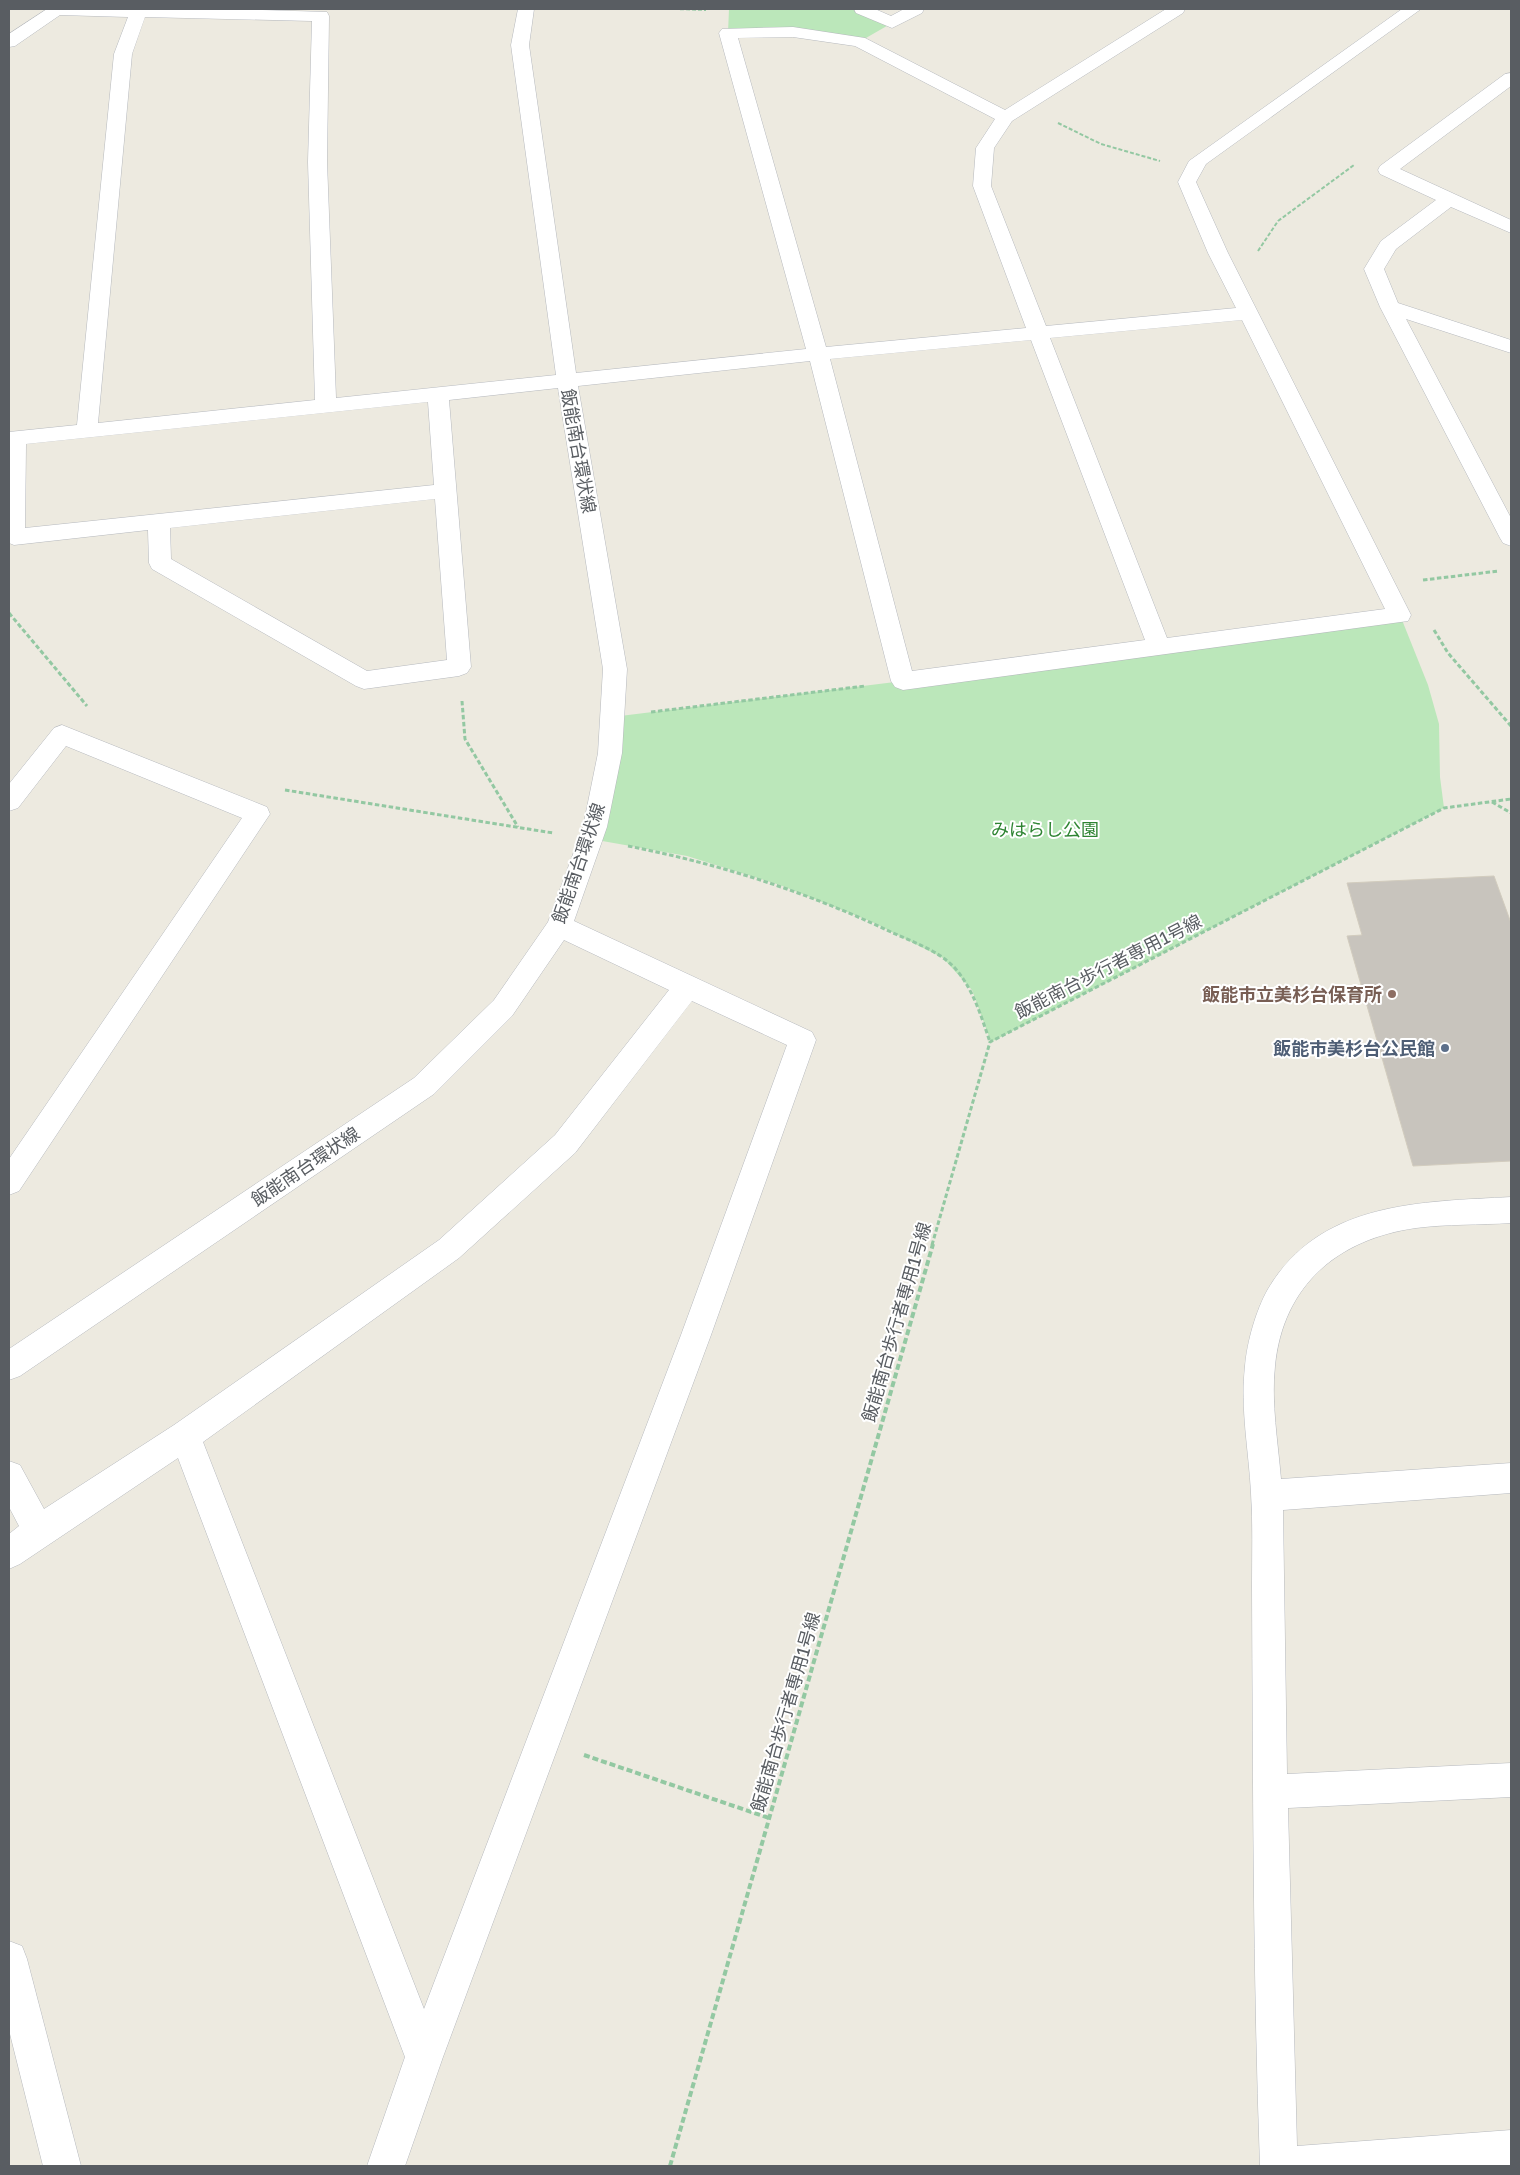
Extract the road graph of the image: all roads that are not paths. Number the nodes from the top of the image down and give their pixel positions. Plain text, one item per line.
1 (526, 9) edge
2 (862, 9) edge
3 (916, 9) edge
4 (1178, 9) edge
5 (1413, 9) edge
6 (138, 10) edge
7 (9, 42) edge
8 (1511, 78) edge
9 (1014, 111) junction
10 (1449, 199) junction
11 (1511, 227) edge
12 (1390, 307) junction
13 (1248, 313) junction
14 (1037, 333) junction
15 (1511, 347) edge
16 (818, 354) junction
17 (567, 380) junction
18 (438, 394) junction
19 (326, 406) junction
20 (87, 431) junction
21 (12, 439) edge
22 (444, 491) junction
23 (160, 520) junction
24 (1511, 538) edge
25 (1159, 648) junction
26 (9, 801) edge
27 (559, 926) junction
28 (688, 986) junction
29 (9, 1182) edge
30 (1511, 1210) edge
31 (9, 1366) edge
32 (185, 1436) junction
33 (9, 1476) edge
34 (1511, 1478) edge
35 (1267, 1496) junction
36 (39, 1531) junction
37 (9, 1554) edge
38 (1511, 1780) edge
39 (1270, 1792) junction
40 (9, 1959) edge
41 (424, 2057) junction
42 (1511, 2149) edge
43 (62, 2166) edge
44 (386, 2166) edge
45 (1279, 2166) edge
46 (1284, 2166) edge

1 - 17 street, 飯能南台環状線
2 - 3 street
4 - 9 street
5 - 13 street
6 - 7 street
6 - 19 street
6 - 20 street
8 - 10 street
9 - 14 street
9 - 16 street
10 - 11 street
10 - 12 street
12 - 15 street
12 - 24 street
13 - 14 street
13 - 25 street
14 - 16 street
14 - 25 street
16 - 17 street
16 - 25 street
17 - 18 street
17 - 27 street, 飯能南台環状線
18 - 19 street
18 - 22 street
19 - 20 street
20 - 21 street
21 - 23 street
22 - 23 street
22 - 23 street
26 - 29 street
27 - 28 street
27 - 31 street, 飯能南台環状線
28 - 32 street
28 - 41 street
30 - 35 street
32 - 36 street
32 - 41 street
33 - 36 street
34 - 35 street
35 - 39 street
36 - 37 street
38 - 39 street
39 - 45 street
40 - 43 street
41 - 44 street
42 - 46 street

